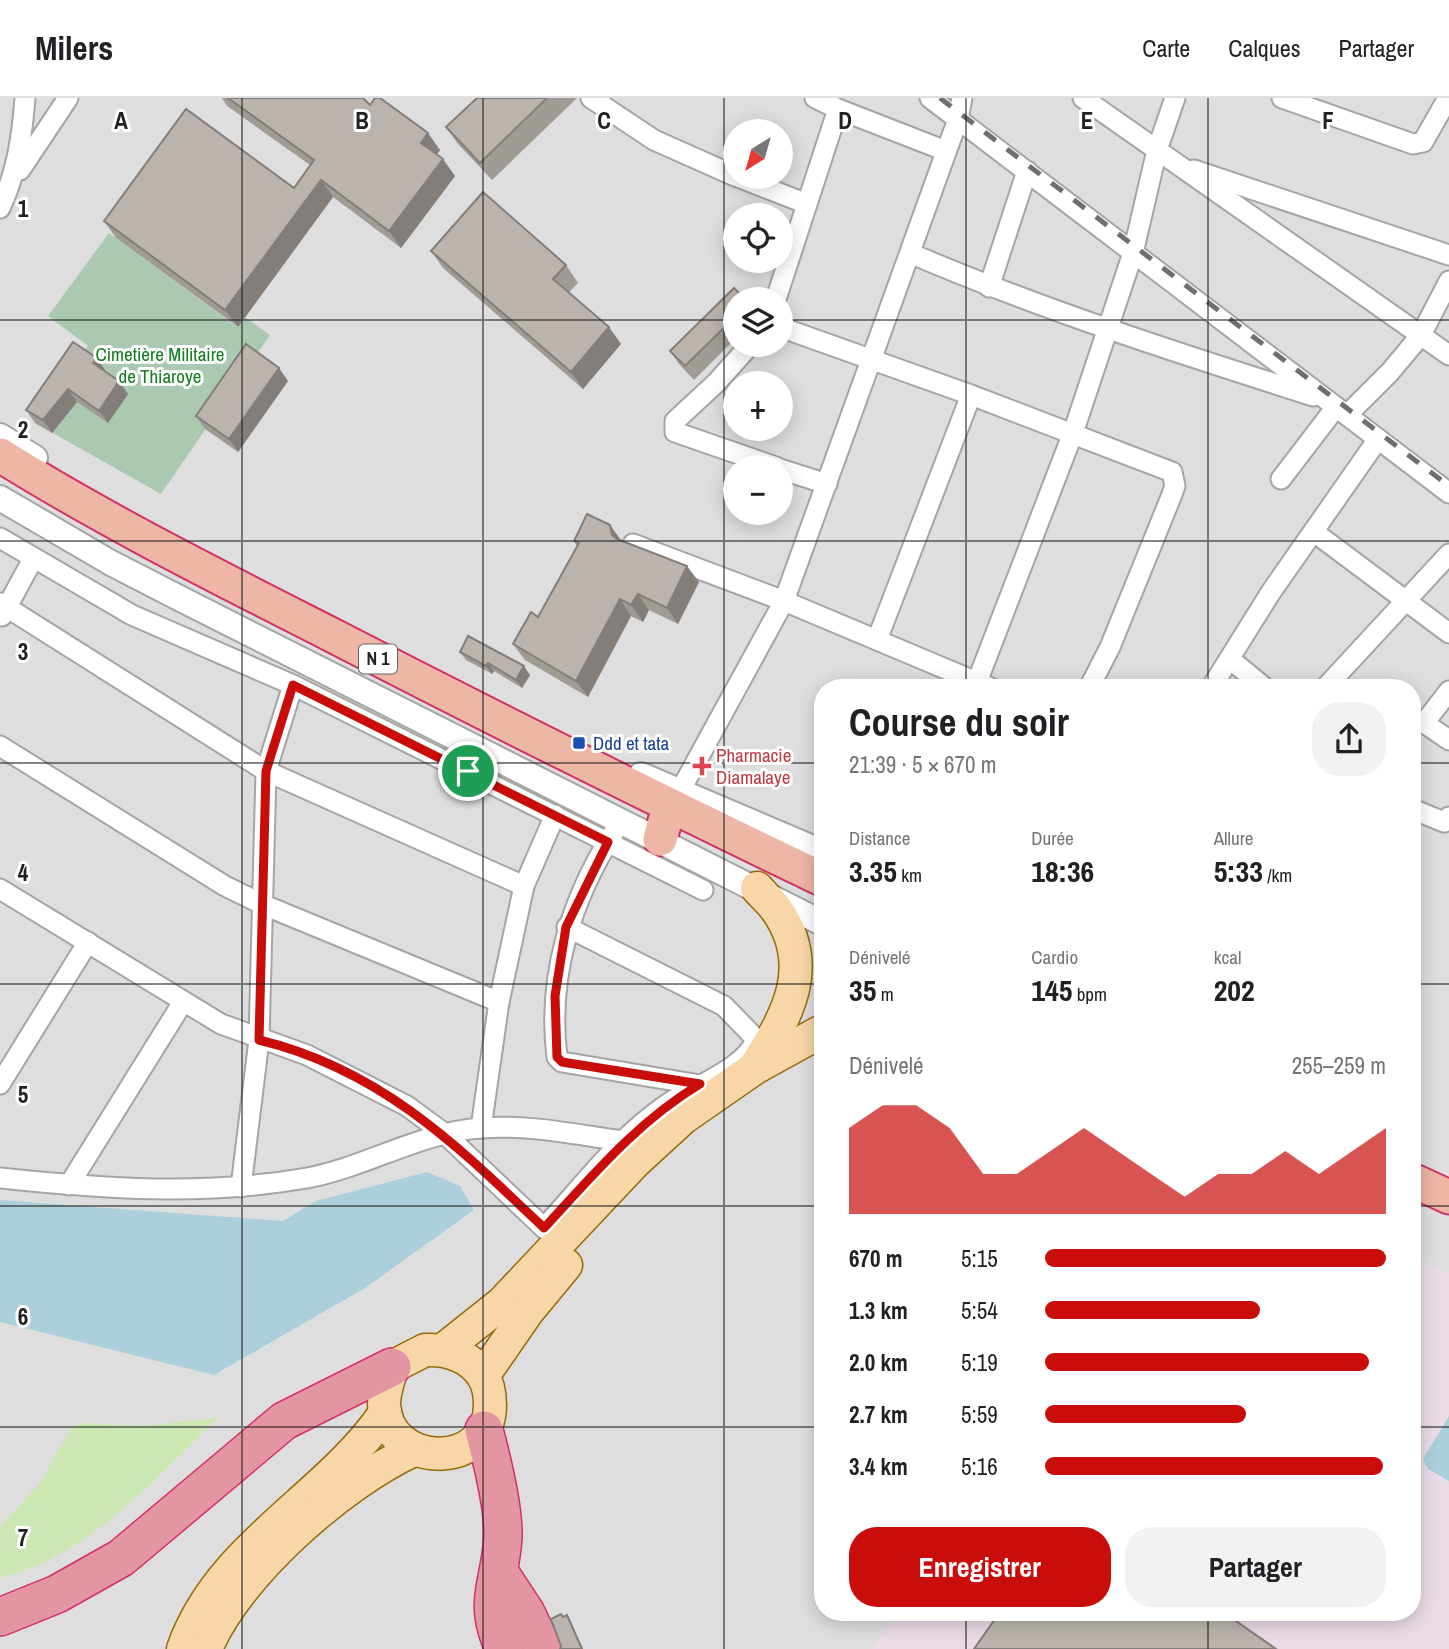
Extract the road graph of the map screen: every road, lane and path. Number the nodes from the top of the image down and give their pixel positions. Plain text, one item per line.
1 (25, 98) edge
2 (68, 98) edge
3 (591, 98) edge
4 (815, 98) edge
5 (930, 98) edge
6 (962, 98) edge
7 (1083, 98) edge
8 (1175, 98) edge
9 (1282, 98) edge
10 (1442, 103) edge
11 (838, 109) junction
12 (958, 119) junction
13 (1157, 150) junction
14 (946, 151) junction
15 (1177, 164) junction
16 (723, 170) edge
17 (1027, 171) junction
18 (11, 184) junction
19 (770, 189) edge
20 (807, 204) junction
21 (0, 208) edge
22 (1133, 253) junction
23 (912, 254) junction
24 (1449, 255) edge
25 (1449, 281) edge
26 (780, 287) edge
27 (989, 287) junction
28 (1107, 330) junction
29 (793, 332) edge
30 (1421, 335) junction
31 (1449, 355) edge
32 (739, 357) edge
33 (873, 361) junction
34 (971, 395) junction
35 (1337, 408) junction
36 (1073, 433) junction
37 (0, 436) edge
38 (1378, 439) junction
39 (0, 454) edge
40 (740, 455) edge
41 (793, 473) edge
42 (0, 479) edge
43 (1281, 480) dead end
44 (827, 484) junction
45 (1449, 493) edge
46 (0, 498) edge
47 (1314, 532) junction
48 (0, 538) edge
49 (633, 544) edge
50 (1449, 554) edge
51 (33, 559) junction
52 (1408, 600) junction
53 (784, 601) junction
54 (2, 610) edge
55 (1449, 633) edge
56 (877, 640) junction
57 (1231, 660) junction
58 (970, 679) edge
59 (986, 679) edge
60 (1093, 679) edge
61 (1217, 679) edge
62 (1254, 679) edge
63 (1333, 679) edge
64 (293, 685) junction
65 (1449, 691) edge
66 (1449, 740) edge
67 (0, 746) edge
68 (266, 771) junction
69 (1421, 813) edge
70 (669, 814) junction
71 (555, 815) junction
72 (1449, 817) edge
73 (622, 820) junction
74 (608, 842) junction
75 (814, 850) edge
76 (758, 868) junction
77 (814, 878) edge
78 (524, 886) junction
79 (0, 889) edge
80 (703, 890) dead end
81 (814, 894) edge
82 (264, 905) junction
83 (814, 916) edge
84 (566, 927) junction
85 (88, 942) junction
86 (183, 1002) junction
87 (499, 1002) junction
88 (814, 1035) edge
89 (259, 1040) junction
90 (814, 1053) edge
91 (755, 1068) junction
92 (0, 1084) edge
93 (700, 1084) junction
94 (481, 1128) junction
95 (445, 1135) junction
96 (624, 1141) junction
97 (1421, 1168) edge
98 (0, 1178) edge
99 (1435, 1184) edge
100 (69, 1185) junction
101 (241, 1187) junction
102 (1449, 1216) edge
103 (553, 1234) junction
104 (443, 1350) junction
105 (392, 1367) junction
106 (483, 1376) junction
107 (385, 1413) junction
108 (484, 1430) junction
109 (414, 1450) junction
110 (499, 1572) junction
111 (0, 1616) edge
112 (183, 1649) edge
113 (206, 1649) edge
114 (504, 1649) edge
115 (517, 1649) edge
116 (530, 1649) edge
117 (543, 1649) edge

1 - 18 street
2 - 18 street
3 - 16 street
4 - 11 street
5 - 12 street
6 - 12 street
7 - 13 street
8 - 13 street
9 - 10 street
11 - 14 street
11 - 20 street
12 - 14 street
12 - 17 street
13 - 15 street
13 - 22 street
14 - 23 street
15 - 24 street
15 - 30 street
17 - 22 street
17 - 27 street
18 - 21 street
19 - 20 street
20 - 26 street
22 - 28 street
22 - 35 street
23 - 27 street
23 - 33 street
25 - 30 street
27 - 28 street
28 - 35 street
28 - 36 street
29 - 33 street
30 - 31 street
30 - 35 street
32 - 40 street
33 - 34 street
33 - 44 street
34 - 36 street
34 - 56 street
35 - 38 street
35 - 43 street
36 - 59 street
36 - 60 street
37 - 70 street
38 - 45 street
38 - 47 street
39 - 70 highway, N 1
41 - 44 street
42 - 70 highway, N 1
44 - 53 street
46 - 73 street
47 - 52 street
47 - 57 street
48 - 51 street
49 - 53 street
50 - 52 street
51 - 54 street
51 - 64 street
52 - 55 street
52 - 63 street
53 - 56 street
53 - 70 street
54 - 68 street
56 - 58 street
57 - 61 street
57 - 62 street
64 - 68 street
64 - 71 street
65 - 66 street
67 - 82 street
68 - 78 street
68 - 82 street
69 - 72 street
70 - 73 street
70 - 75 street
70 - 76 highway, N 1
71 - 74 street
71 - 78 street
73 - 74 street
74 - 80 street
74 - 84 street
76 - 77 highway, N 1
76 - 81 highway, N 1
76 - 83 street
76 - 91 main road
78 - 87 street
79 - 85 street
82 - 87 street
82 - 89 street
84 - 93 street
84 - 93 street
85 - 86 street
85 - 92 street
86 - 89 street
86 - 100 street
87 - 94 street
88 - 91 main road
89 - 95 street
89 - 101 street
90 - 106 main road
91 - 103 main road
93 - 96 street
94 - 95 street
94 - 96 street
95 - 101 street
95 - 103 street
96 - 103 street
97 - 99 highway
98 - 100 street
99 - 102 street
100 - 101 street
103 - 104 main road
104 - 105 main road
104 - 106 main road
105 - 107 main road
105 - 111 highway
106 - 108 main road
107 - 109 main road
107 - 112 main road
108 - 109 main road
108 - 110 highway
109 - 113 main road
110 - 114 highway
110 - 115 highway
110 - 116 highway
110 - 117 highway

